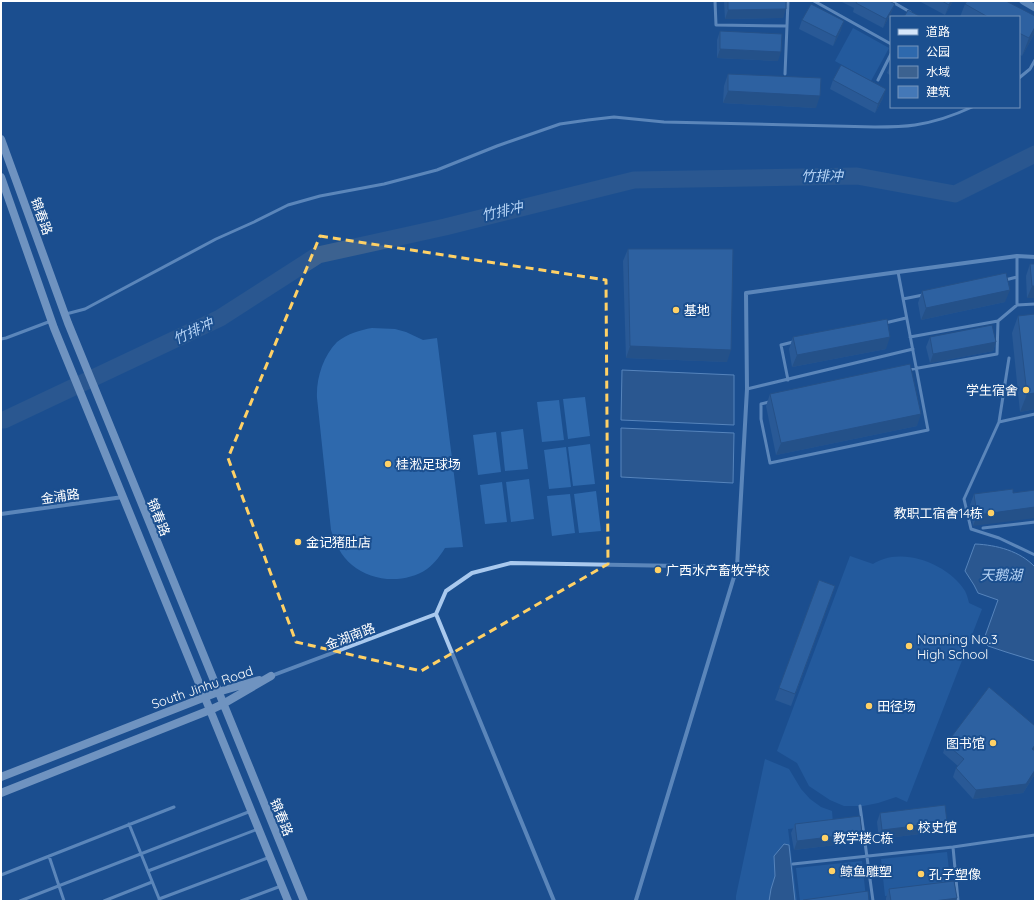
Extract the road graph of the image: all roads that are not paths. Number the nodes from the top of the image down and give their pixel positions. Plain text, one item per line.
1 (715, 1) edge
2 (788, 1) edge
3 (814, 1) edge
4 (891, 1) edge
5 (1023, 1) edge
6 (1035, 8) edge
7 (914, 14) edge
8 (787, 26) junction
9 (890, 43) edge
10 (890, 56) edge
11 (1035, 60) edge
12 (785, 74) dead end
13 (1020, 77) edge
14 (878, 80) dead end
15 (969, 108) edge
16 (1, 139) edge
17 (1, 177) edge
18 (1017, 256) junction
19 (1035, 257) edge
20 (898, 272) junction
21 (1017, 277) junction
22 (1002, 280) edge
23 (926, 295) edge
24 (903, 299) junction
25 (1035, 304) edge
26 (1017, 305) junction
27 (65, 315) junction
28 (906, 318) junction
29 (998, 321) junction
30 (884, 323) edge
31 (52, 324) junction
32 (910, 338) junction
33 (1, 339) edge
34 (796, 342) edge
35 (913, 349) junction
36 (1009, 358) dead end
37 (916, 368) junction
38 (901, 372) edge
39 (788, 380) junction
40 (747, 389) junction
41 (777, 400) edge
42 (1035, 414) edge
43 (999, 422) junction
44 (123, 497) junction
45 (1, 514) edge
46 (1035, 522) edge
47 (983, 528) dead end
48 (1035, 555) edge
49 (737, 566) junction
50 (436, 614) junction
51 (271, 676) junction
52 (218, 692) junction
53 (205, 697) junction
54 (223, 704) junction
55 (210, 710) junction
56 (1, 777) edge
57 (1, 793) edge
58 (174, 806) dead end
59 (860, 806) dead end
60 (251, 811) junction
61 (129, 824) junction
62 (258, 829) junction
63 (1035, 834) edge
64 (953, 847) junction
65 (141, 854) junction
66 (48, 856) junction
67 (867, 856) junction
68 (270, 857) junction
69 (794, 864) dead end
70 (148, 871) junction
71 (1, 875) edge
72 (152, 882) junction
73 (59, 886) junction
74 (282, 886) junction
75 (160, 900) edge
76 (636, 900) edge
77 (20, 901) edge
78 (64, 901) edge
79 (104, 901) edge
80 (241, 901) edge
81 (288, 901) edge
82 (304, 901) edge
83 (554, 901) edge
84 (873, 901) edge
85 (958, 901) edge

1 - 8 lane
2 - 8 lane
3 - 9 lane
4 - 7 lane
5 - 6 street
8 - 12 lane
10 - 14 lane
11 - 13 lane
15 - 27 lane
16 - 27 main road, 锦春路
17 - 31 main road, 锦春路
18 - 19 street
18 - 20 street
18 - 21 lane
20 - 24 lane
20 - 40 street
21 - 22 lane
21 - 26 lane
23 - 24 lane
24 - 28 lane
25 - 26 lane
26 - 29 lane
27 - 52 main road, 锦春路
28 - 30 lane
28 - 32 lane
29 - 32 lane
29 - 37 lane
31 - 33 lane
31 - 44 main road, 锦春路
32 - 35 lane
34 - 39 lane
35 - 37 lane
35 - 39 lane
36 - 43 lane
37 - 38 lane
37 - 41 lane
39 - 40 lane
40 - 49 street
42 - 43 lane
43 - 48 lane
44 - 45 street, 金浦路
44 - 53 main road, 锦春路
46 - 47 lane
49 - 50 street
49 - 76 street
50 - 51 street, 金湖南路
50 - 83 street
51 - 52 main road, South Jinhu Road
51 - 54 main road, South Jinhu Road
52 - 53 main road, South Jinhu Road
52 - 54 main road, 锦春路
53 - 55 main road, 锦春路
53 - 56 main road, South Jinhu Road
54 - 55 main road, South Jinhu Road
54 - 82 main road, 锦春路
55 - 57 main road, South Jinhu Road
55 - 60 main road, 锦春路
58 - 61 lane
59 - 67 lane
60 - 62 main road, 锦春路
60 - 65 lane
61 - 65 lane
61 - 66 lane
62 - 68 main road, 锦春路
62 - 70 lane
63 - 64 lane
64 - 67 lane
64 - 85 lane
65 - 70 lane
65 - 73 lane
66 - 71 lane
66 - 73 lane
67 - 69 lane
67 - 84 lane
68 - 74 main road, 锦春路
68 - 75 lane
70 - 72 lane
72 - 75 lane
72 - 79 lane
73 - 77 lane
73 - 78 lane
74 - 80 lane
74 - 81 main road, 锦春路

